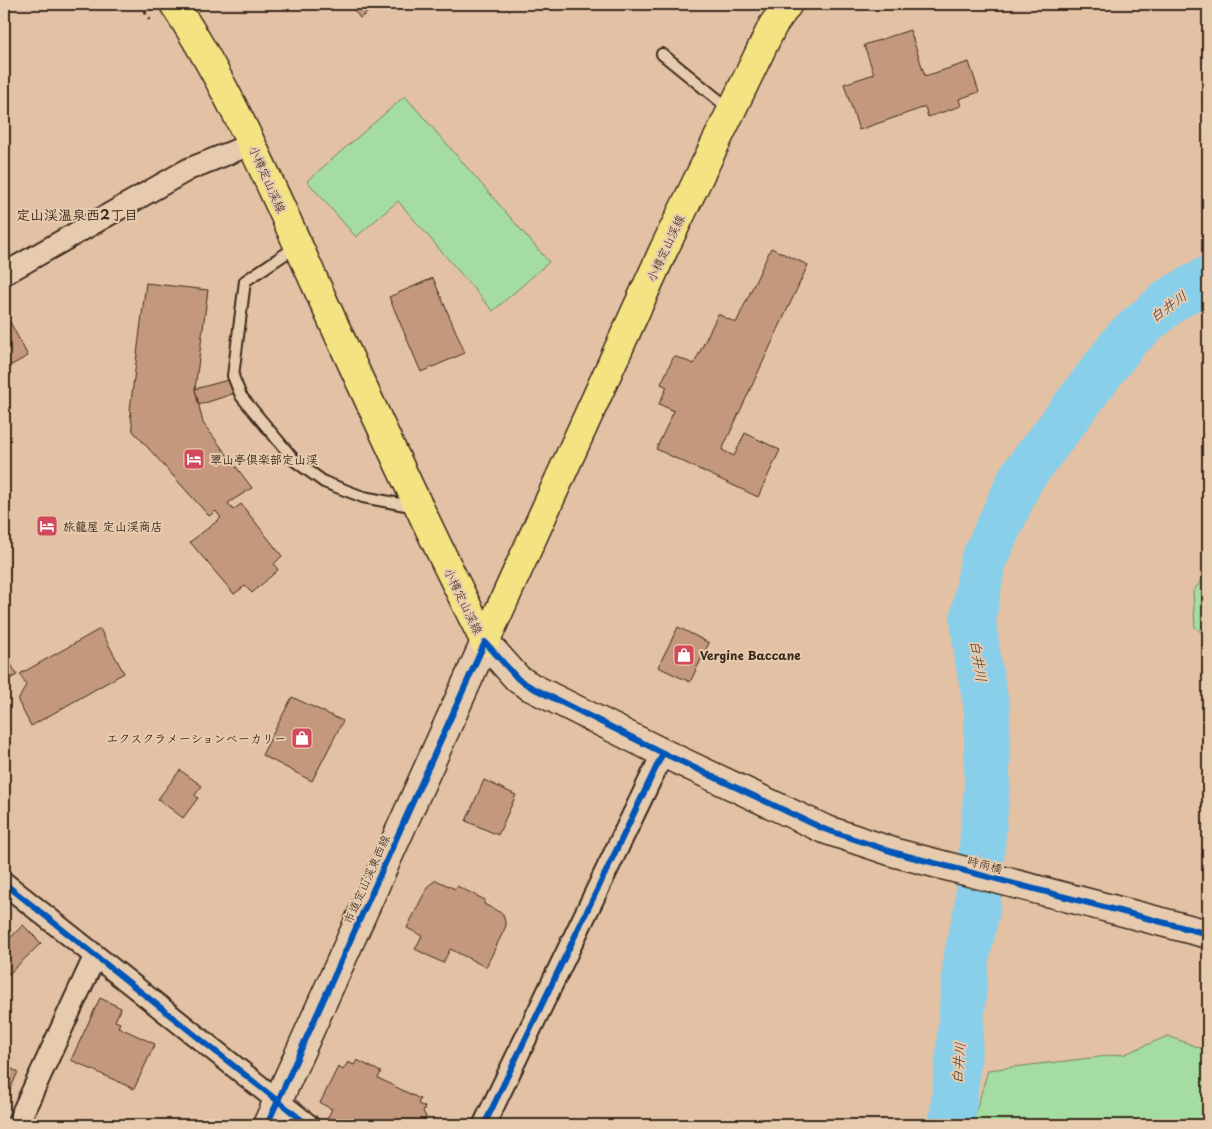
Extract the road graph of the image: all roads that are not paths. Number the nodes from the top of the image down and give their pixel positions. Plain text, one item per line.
1 (174, 4) edge
2 (788, 4) edge
3 (662, 54) dead end
4 (732, 111) junction
5 (252, 144) junction
6 (298, 246) junction
7 (4, 274) edge
8 (419, 507) junction
9 (485, 642) junction
10 (663, 753) junction
11 (4, 883) edge
12 (1208, 934) edge
13 (95, 956) junction
14 (278, 1101) junction
15 (17, 1125) edge
16 (267, 1125) edge
17 (308, 1125) edge
18 (484, 1125) edge

1 - 5 main road, 小樽定山渓線
2 - 4 main road, 小樽定山渓線
3 - 4 lane
4 - 9 main road, 小樽定山渓線
5 - 6 main road, 小樽定山渓線
5 - 7 street
6 - 8 main road, 小樽定山渓線
6 - 8 lane
8 - 9 main road, 小樽定山渓線
9 - 10 street, 時雨橋
9 - 14 street, 市道定山渓東西線
10 - 12 street, 時雨橋
10 - 18 street
11 - 13 street
13 - 14 street
13 - 15 street
14 - 16 street, 市道定山渓東西線
14 - 17 street

